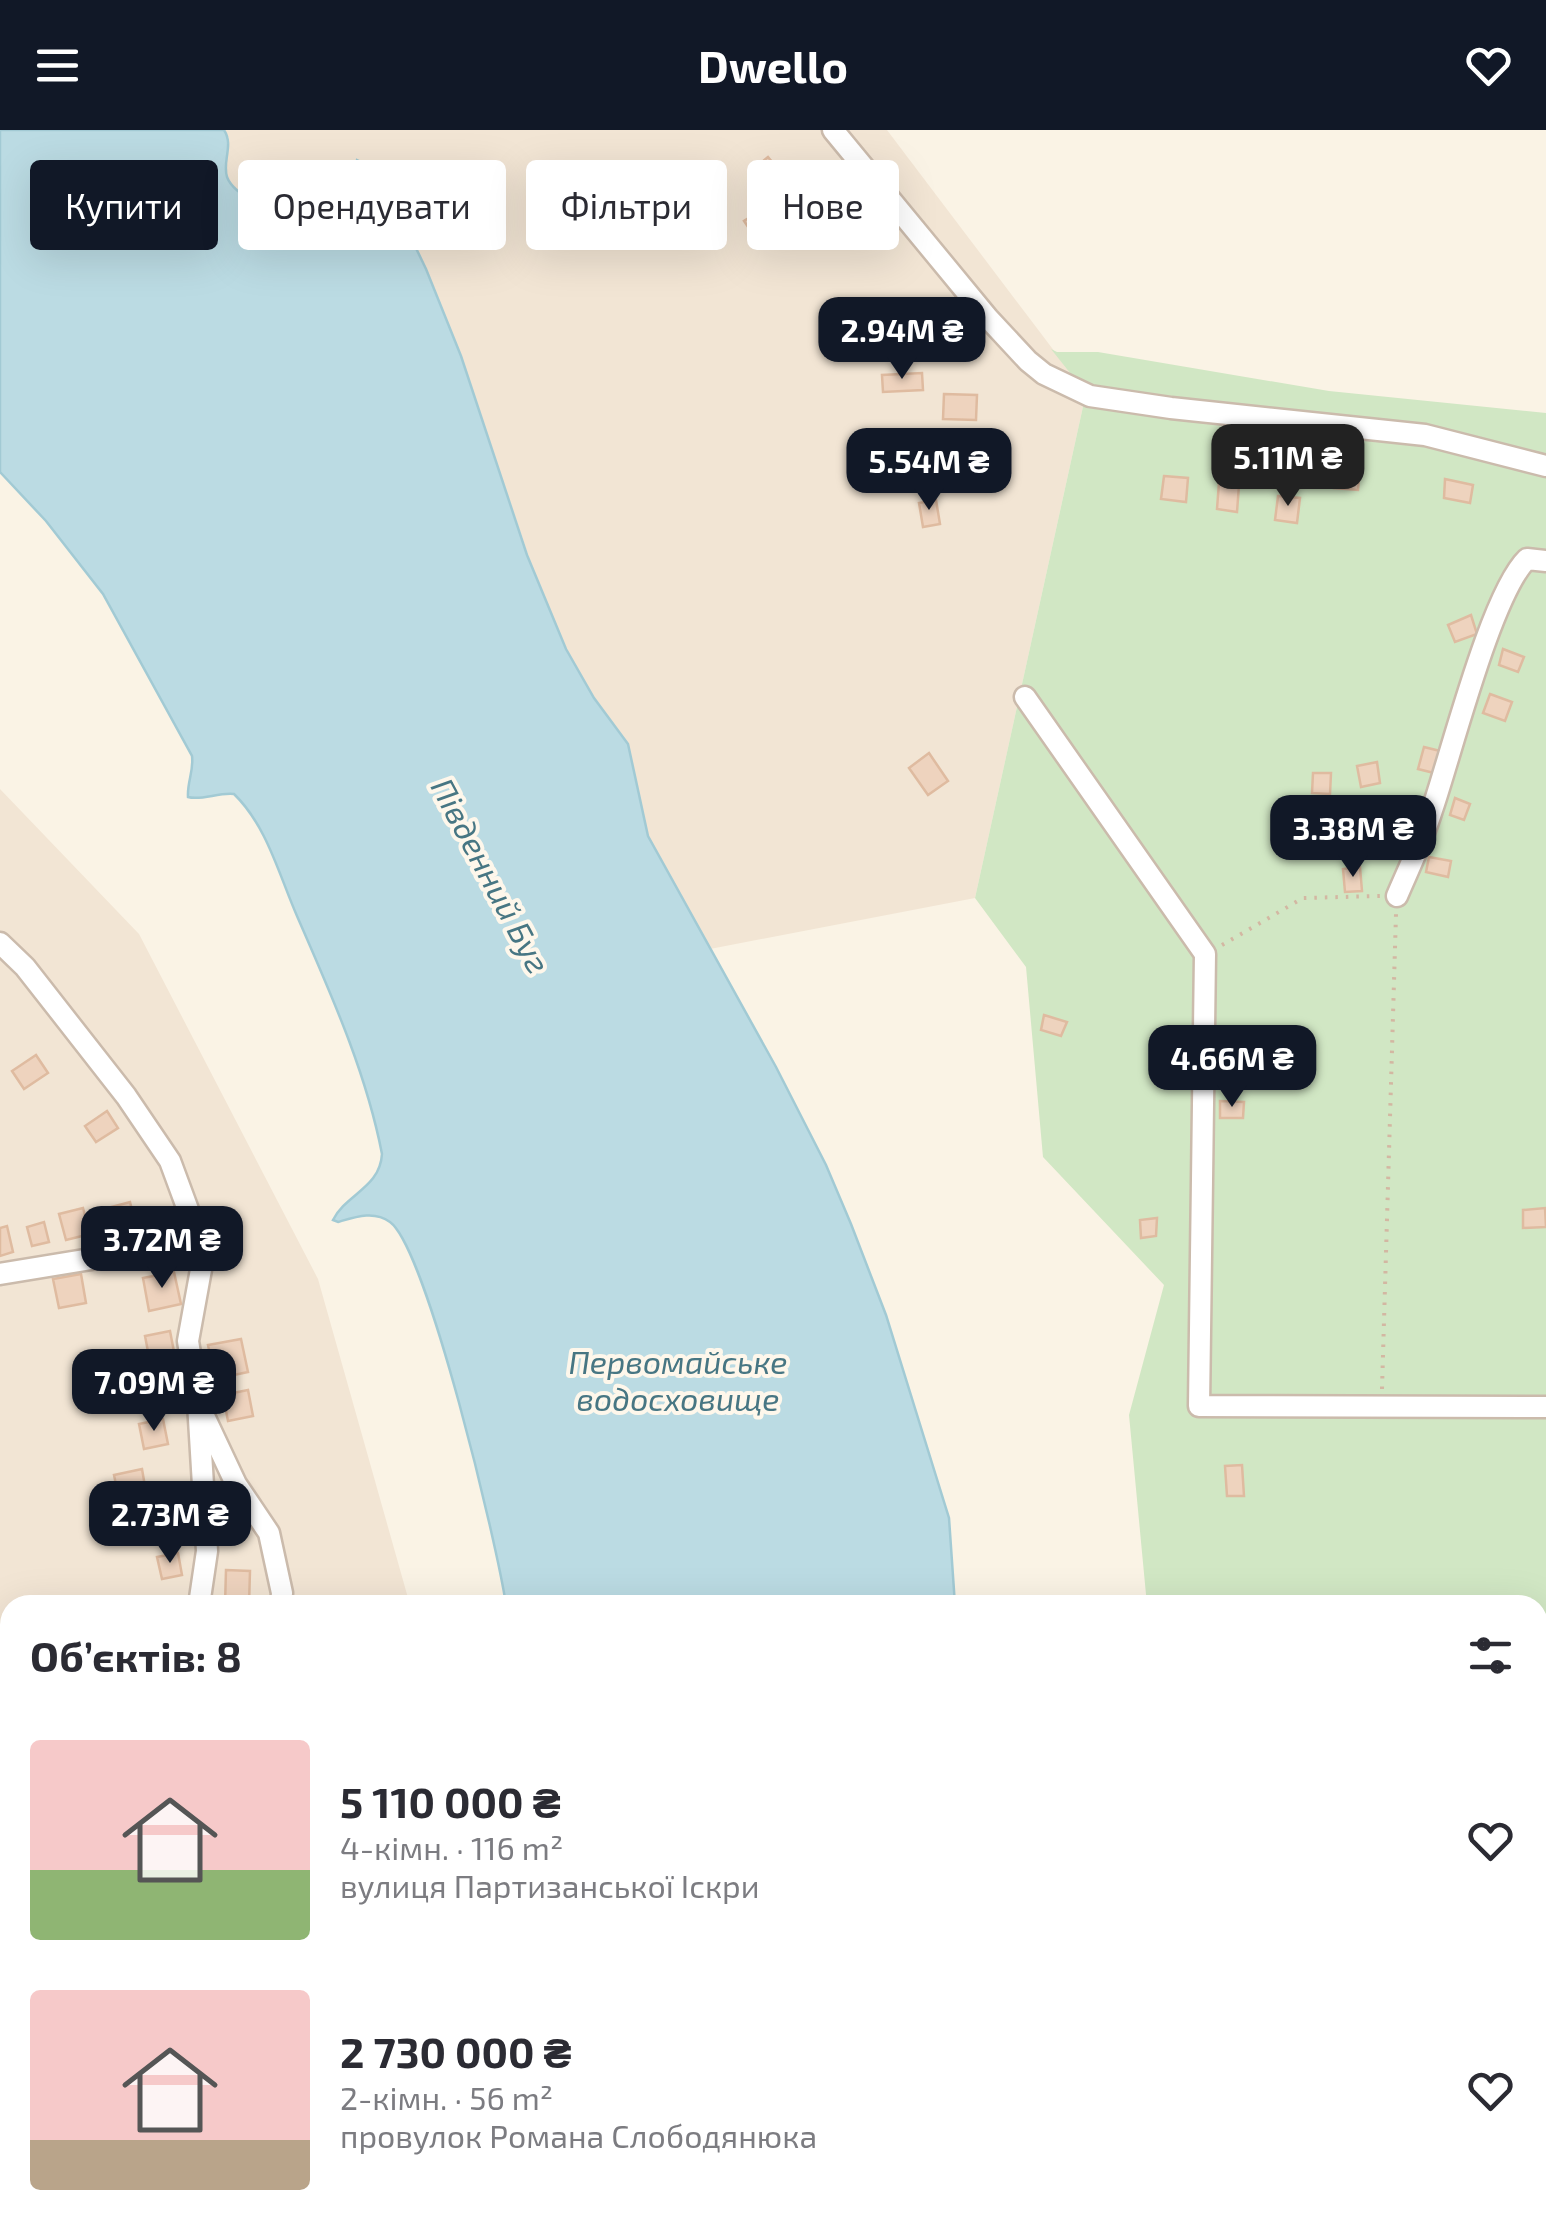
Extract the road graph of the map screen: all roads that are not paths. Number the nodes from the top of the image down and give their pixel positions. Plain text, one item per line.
1 (832, 130) edge
2 (1546, 466) edge
3 (1546, 561) edge
4 (1025, 698) dead end
5 (1397, 896) road end
6 (0, 942) edge
7 (200, 1241) junction
8 (0, 1274) edge
9 (198, 1403) junction
10 (1546, 1407) edge
11 (200, 1595) edge
12 (282, 1595) edge

1 - 2 street
3 - 5 street
4 - 10 street
6 - 7 street
7 - 8 street
7 - 9 street
9 - 11 street
9 - 12 street

